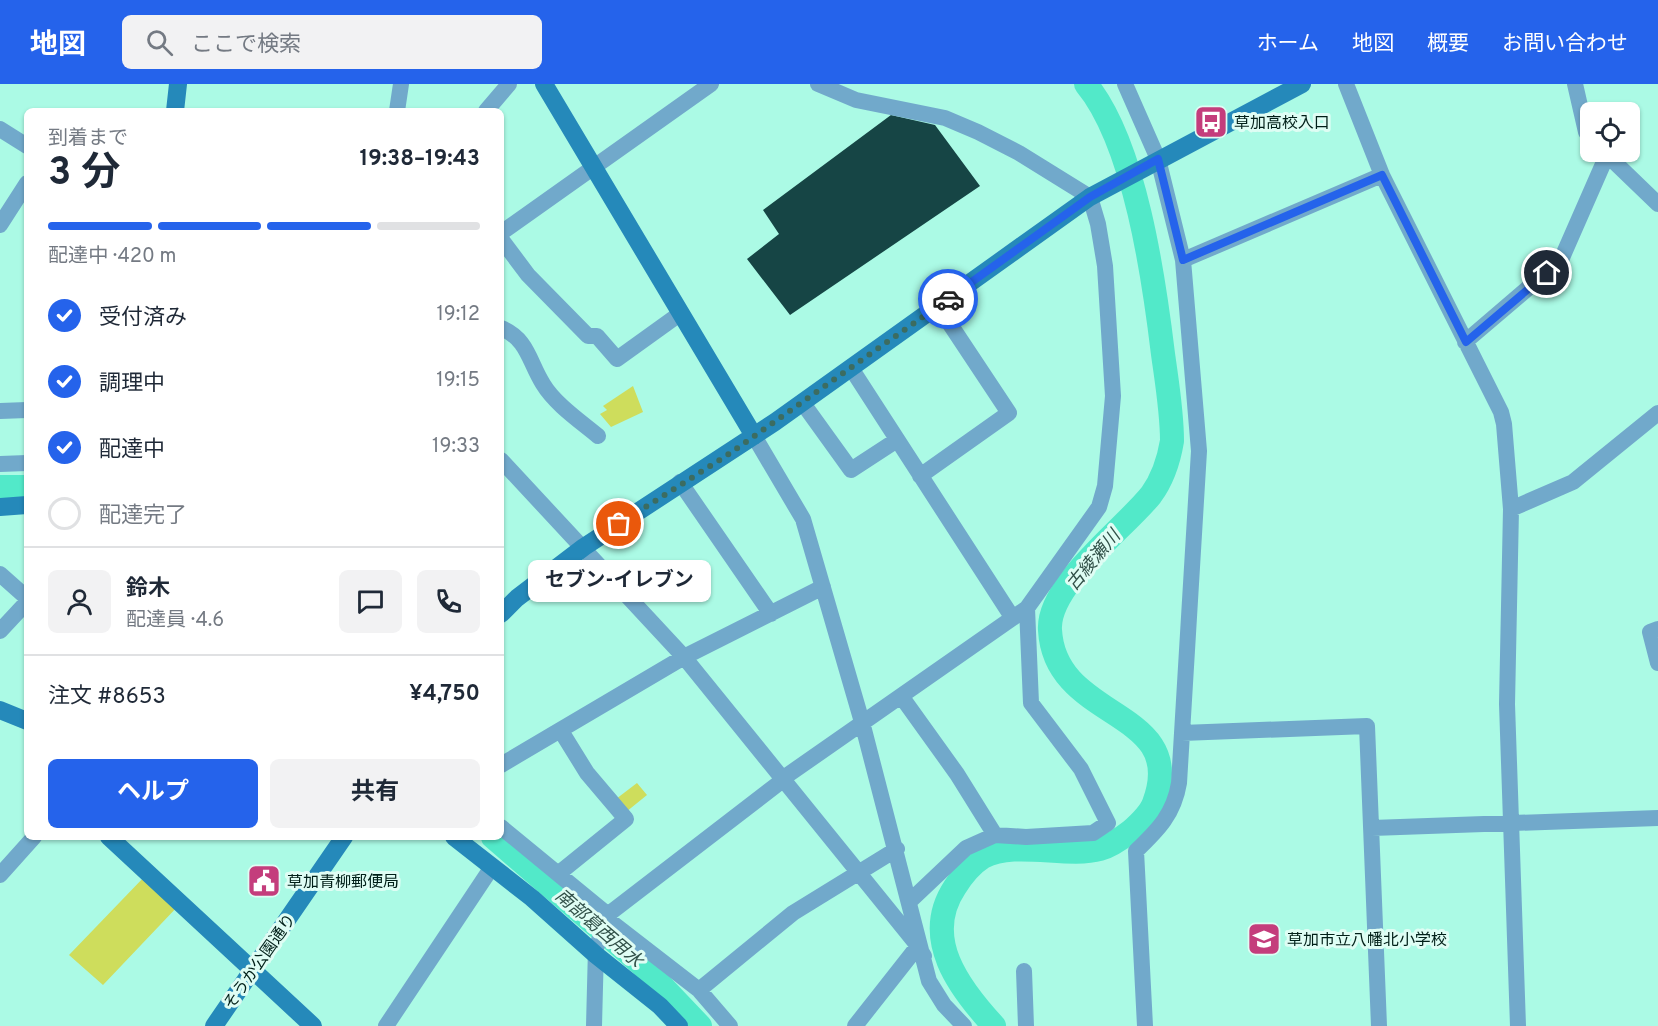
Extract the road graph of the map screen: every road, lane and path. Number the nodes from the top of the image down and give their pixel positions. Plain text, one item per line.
1 (178, 84) edge
2 (401, 84) edge
3 (510, 84) edge
4 (544, 84) edge
5 (711, 84) edge
6 (818, 84) edge
7 (1125, 84) edge
8 (1302, 84) edge
9 (1346, 84) edge
10 (1575, 84) edge
11 (1580, 106) edge
12 (174, 108) edge
13 (397, 108) edge
14 (489, 108) edge
15 (0, 129) edge
16 (24, 144) edge
17 (1153, 162) junction
18 (1601, 162) edge
19 (1614, 162) edge
20 (594, 166) junction
21 (1382, 175) junction
22 (24, 188) edge
23 (1096, 194) junction
24 (1658, 204) edge
25 (0, 225) edge
26 (504, 231) edge
27 (504, 243) edge
28 (1183, 260) junction
29 (938, 306) junction
30 (681, 313) junction
31 (504, 330) edge
32 (1466, 342) junction
33 (851, 368) junction
34 (802, 402) junction
35 (24, 410) edge
36 (0, 411) edge
37 (1658, 413) edge
38 (595, 430) dead end
39 (754, 436) junction
40 (897, 440) junction
41 (24, 463) edge
42 (504, 463) edge
43 (0, 464) edge
44 (920, 476) junction
45 (681, 482) junction
46 (24, 505) edge
47 (0, 507) edge
48 (1511, 509) junction
49 (584, 547) junction
50 (0, 574) edge
51 (823, 587) junction
52 (24, 597) edge
53 (24, 603) edge
54 (1027, 608) junction
55 (504, 611) edge
56 (771, 614) junction
57 (1012, 617) junction
58 (1658, 629) edge
59 (0, 631) edge
60 (684, 657) junction
61 (1658, 663) edge
62 (901, 696) junction
63 (0, 710) edge
64 (24, 720) edge
65 (862, 722) junction
66 (561, 731) junction
67 (1182, 733) junction
68 (504, 763) edge
69 (783, 780) junction
70 (1658, 818) edge
71 (1510, 824) junction
72 (1372, 828) junction
73 (504, 829) edge
74 (995, 835) junction
75 (31, 840) edge
76 (112, 840) edge
77 (342, 840) edge
78 (458, 840) edge
79 (897, 849) junction
80 (492, 867) junction
81 (858, 873) junction
82 (558, 874) junction
83 (0, 876) edge
84 (910, 901) junction
85 (607, 917) junction
86 (596, 951) junction
87 (921, 951) junction
88 (253, 970) junction
89 (1024, 970) dead end
90 (699, 990) junction
91 (214, 1026) edge
92 (313, 1026) edge
93 (386, 1026) edge
94 (594, 1026) edge
95 (679, 1026) edge
96 (730, 1026) edge
97 (855, 1026) edge
98 (964, 1026) edge
99 (1026, 1026) edge
100 (1145, 1026) edge
101 (1379, 1026) edge
102 (1518, 1026) edge

1 - 12 street
2 - 13 street
3 - 14 street
4 - 20 street
5 - 20 street
6 - 23 street
7 - 17 street
8 - 17 street
9 - 21 street
10 - 11 street
15 - 16 street
17 - 23 street
17 - 28 street
18 - 32 street
19 - 24 street
20 - 26 street
20 - 30 street
21 - 28 street
21 - 32 street
22 - 25 street
23 - 29 street
23 - 54 street
27 - 30 street
28 - 67 street
29 - 33 street
29 - 44 street
30 - 39 street
31 - 38 street
32 - 48 street
33 - 34 street
33 - 40 street
34 - 39 street
34 - 40 street
35 - 36 street
37 - 48 street
39 - 45 street
39 - 51 street
40 - 44 street
41 - 43 street
42 - 49 street
44 - 57 street
45 - 49 street
45 - 56 street
46 - 47 street
48 - 71 street
49 - 55 street
49 - 60 street
50 - 52 street
51 - 56 street
51 - 65 street
53 - 59 street
54 - 57 street
54 - 74 street
56 - 60 street
57 - 62 street
58 - 61 street
60 - 66 street
60 - 69 street
62 - 65 street
62 - 74 street
63 - 64 street
65 - 69 street
65 - 79 street
66 - 68 street
66 - 82 street
67 - 72 street
67 - 100 street
69 - 81 street
69 - 85 street
70 - 71 street
71 - 72 street
71 - 102 street
72 - 101 street
73 - 82 street
74 - 84 street
75 - 83 street
76 - 88 street
77 - 88 street, そうか公園通り
78 - 80 street
79 - 81 street
79 - 84 street
80 - 86 street
80 - 93 street
81 - 87 street
81 - 90 street
82 - 85 street
84 - 87 street
85 - 86 street
85 - 90 street
86 - 94 street
86 - 95 street
87 - 97 street
87 - 98 street
88 - 91 street, そうか公園通り
88 - 92 street
89 - 99 street
90 - 96 street

